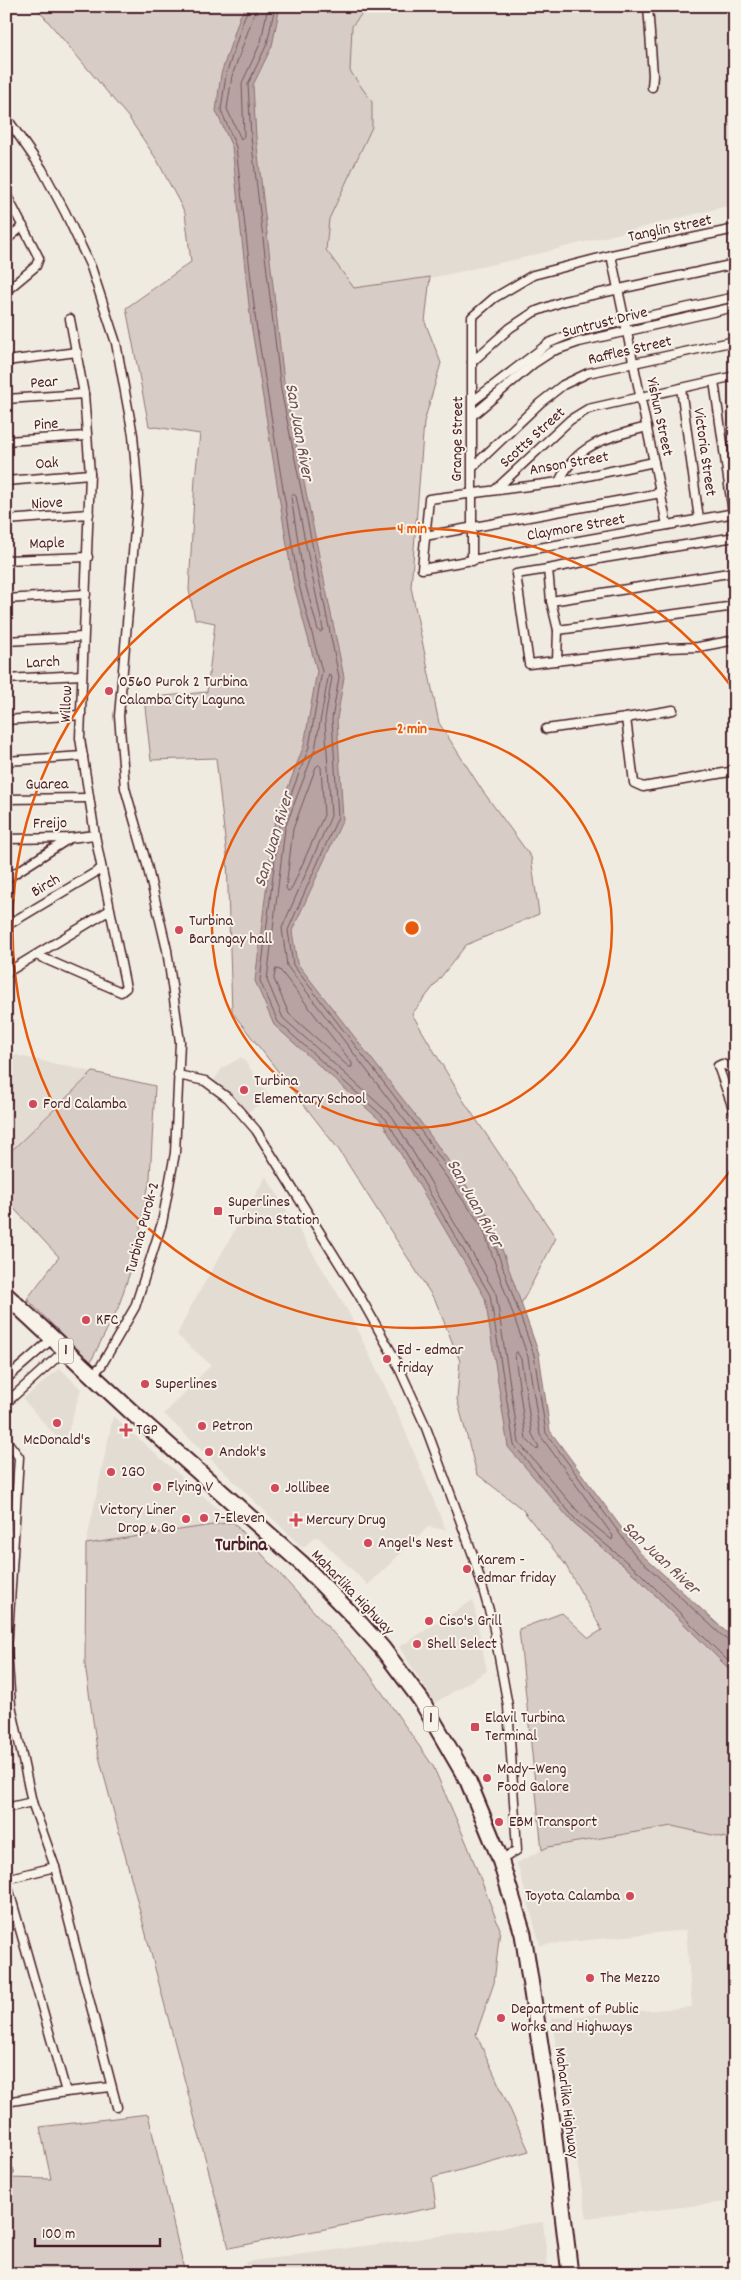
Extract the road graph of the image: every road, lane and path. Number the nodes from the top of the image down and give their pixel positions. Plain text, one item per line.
1 (648, 6) edge
2 (652, 87) dead end
3 (6, 117) edge
4 (6, 194) edge
5 (23, 226) junction
6 (735, 229) edge
7 (6, 240) edge
8 (611, 255) junction
9 (735, 264) edge
10 (618, 288) junction
11 (6, 291) edge
12 (735, 297) edge
13 (735, 307) edge
14 (472, 318) joint
15 (70, 319) dead end
16 (625, 321) junction
17 (627, 330) junction
18 (735, 342) edge
19 (77, 352) junction
20 (6, 361) edge
21 (472, 362) junction
22 (634, 363) junction
23 (735, 376) edge
24 (714, 381) junction
25 (681, 388) junction
26 (84, 394) junction
27 (641, 398) junction
28 (6, 399) edge
29 (473, 401) junction
30 (473, 415) junction
31 (647, 427) junction
32 (87, 436) junction
33 (6, 441) edge
34 (654, 462) junction
35 (473, 467) junction
36 (90, 474) junction
37 (6, 481) edge
38 (560, 482) junction
39 (496, 489) junction
40 (471, 492) junction
41 (661, 493) junction
42 (734, 513) edge
43 (89, 514) junction
44 (700, 519) junction
45 (6, 520) edge
46 (667, 525) junction
47 (471, 528) junction
48 (425, 536) junction
49 (734, 537) edge
50 (735, 543) edge
51 (88, 557) junction
52 (6, 560) edge
53 (472, 561) junction
54 (548, 569) junction
55 (735, 572) edge
56 (86, 594) junction
57 (6, 599) edge
58 (551, 601) junction
59 (735, 606) edge
60 (558, 630) junction
61 (83, 636) junction
62 (735, 640) edge
63 (6, 641) edge
64 (557, 661) junction
65 (82, 675) junction
66 (6, 679) edge
67 (673, 710) dead end
68 (80, 715) junction
69 (626, 718) junction
70 (6, 720) edge
71 (546, 729) dead end
72 (83, 756) junction
73 (6, 761) edge
74 (735, 771) edge
75 (88, 798) junction
76 (6, 799) edge
77 (95, 835) junction
78 (70, 838) junction
79 (6, 839) edge
80 (101, 869) junction
81 (6, 879) edge
82 (110, 910) junction
83 (6, 926) edge
84 (36, 955) junction
85 (6, 973) edge
86 (735, 1070) edge
87 (178, 1075) junction
88 (735, 1114) edge
89 (6, 1295) edge
90 (53, 1338) junction
91 (65, 1350) junction
92 (92, 1374) junction
93 (6, 1379) edge
94 (6, 1403) edge
95 (6, 1440) edge
96 (6, 1510) edge
97 (16, 1512) junction
98 (32, 1802) junction
99 (6, 1808) edge
100 (501, 1860) junction
101 (55, 1866) junction
102 (6, 1879) edge
103 (111, 2087) junction
104 (66, 2092) junction
105 (6, 2102) edge
106 (118, 2108) dead end
107 (570, 2274) edge

1 - 2 street
3 - 87 street, Turbina Purok-2
4 - 5 street
5 - 7 street
5 - 11 street
6 - 8 street, Tanglin Street
8 - 10 street, Yishun Street
8 - 14 street, Tanglin Street
9 - 10 street
10 - 16 street, Yishun Street
10 - 21 street
12 - 16 street, Suntrust Drive
13 - 17 street, Suntrust Drive
14 - 21 street, Grange Street
15 - 19 street, Willow
16 - 17 street, Yishun Street
16 - 29 street, Suntrust Drive
17 - 22 street, Yishun Street
17 - 30 street, Suntrust Drive
18 - 22 street, Raffles Street
19 - 20 street
19 - 26 street, Willow
21 - 29 street, Grange Street
22 - 27 street, Yishun Street
22 - 35 street, Raffles Street
23 - 24 street, Scotts Street
24 - 25 street, Scotts Street
24 - 42 street
25 - 27 street, Scotts Street
25 - 44 street, Victoria Street
26 - 28 street, Pear
26 - 32 street, Willow
27 - 31 street, Yishun Street
27 - 39 street, Scotts Street
29 - 30 street, Grange Street
30 - 35 street, Grange Street
31 - 34 street, Yishun Street
31 - 38 street
32 - 33 street, Pine
32 - 36 street, Willow
34 - 38 street, Anson Street
34 - 41 street, Yishun Street
35 - 40 street, Grange Street
36 - 37 street, Oak
36 - 43 street, Willow
38 - 39 street, Anson Street
39 - 40 street, Anson Street
40 - 47 street, Grange Street
40 - 48 street, Anson Street
41 - 46 street, Yishun Street
41 - 47 street
42 - 44 street, Claymore Street
43 - 45 street, Niove
43 - 51 street, Willow
44 - 46 street, Claymore Street
46 - 53 street, Claymore Street
47 - 48 street
47 - 53 street, Grange Street
48 - 53 street, Claymore Street
49 - 50 street
49 - 54 street
51 - 52 street, Maple
51 - 56 street, Willow
54 - 58 street
54 - 64 street
55 - 58 street
56 - 57 street
56 - 61 street, Willow
58 - 60 street
59 - 60 street
60 - 64 street
61 - 63 street
61 - 65 street, Willow
62 - 64 street
65 - 66 street, Larch
65 - 68 street, Willow
67 - 69 street
68 - 70 street
68 - 72 street, Willow
69 - 71 street
69 - 74 street
72 - 73 street
72 - 75 street, Willow
75 - 76 street, Guarea
75 - 77 street, Willow
77 - 78 street, Freijo
77 - 80 street, Willow
78 - 79 street, Freijo
78 - 81 street
80 - 82 street, Willow
80 - 83 street, Birch
82 - 84 street
82 - 84 street, Willow
84 - 85 street
86 - 88 street
87 - 92 street, Turbina Purok-2
87 - 100 street
89 - 90 highway, Maharlika Highway / 1
90 - 91 highway, Maharlika Highway / 1
90 - 93 street
91 - 92 highway, Maharlika Highway / 1
91 - 94 street
92 - 100 highway, Maharlika Highway / 1
95 - 97 street
96 - 97 street
97 - 98 street
98 - 99 street
98 - 101 street
100 - 107 highway, Maharlika Highway / 1
101 - 102 street
101 - 103 street
102 - 104 street
103 - 104 street
103 - 106 street
104 - 105 street

